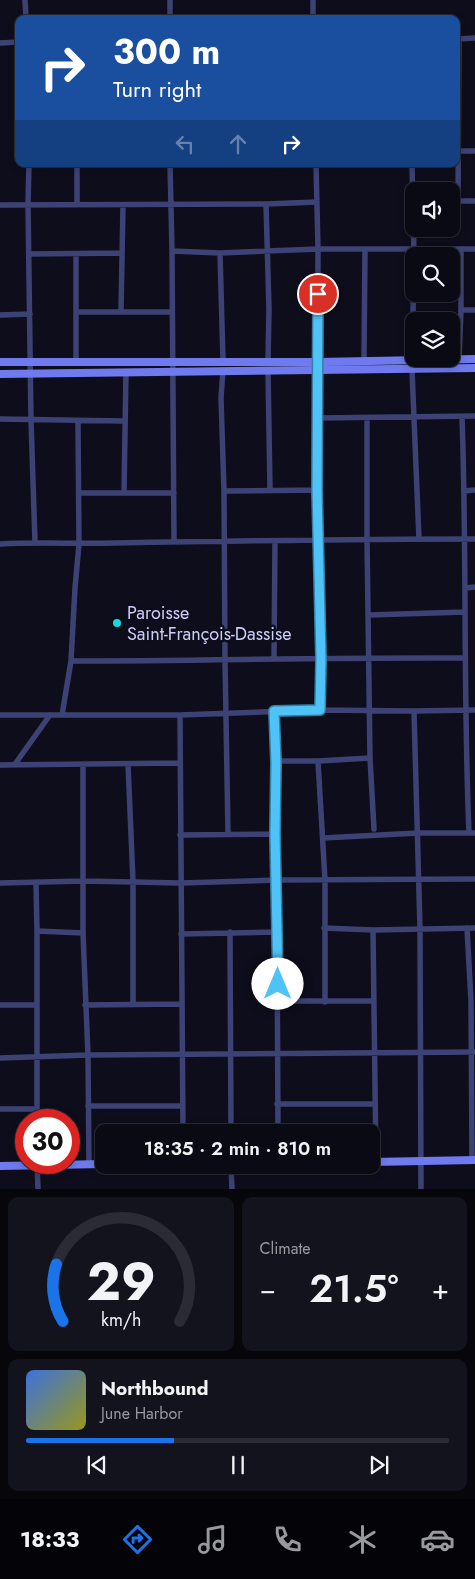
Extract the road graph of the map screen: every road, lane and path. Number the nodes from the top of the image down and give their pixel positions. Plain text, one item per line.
1 (25, 0) edge
2 (170, 0) edge
3 (313, 0) edge
4 (26, 15) edge
5 (170, 15) edge
6 (313, 15) edge
7 (475, 38) edge
8 (460, 39) edge
9 (15, 42) edge
10 (0, 43) edge
11 (460, 151) edge
12 (475, 151) edge
13 (29, 167) edge
14 (77, 167) edge
15 (170, 167) edge
16 (316, 167) edge
17 (412, 167) edge
18 (458, 167) edge
19 (412, 182) edge
20 (458, 182) edge
21 (460, 201) edge
22 (475, 201) edge
23 (316, 202) junction
24 (28, 204) junction
25 (77, 204) junction
26 (266, 204) junction
27 (0, 205) edge
28 (124, 205) junction
29 (171, 205) junction
30 (365, 249) junction
31 (405, 249) edge
32 (475, 249) edge
33 (318, 250) junction
34 (461, 250) joint
35 (172, 251) junction
36 (267, 252) junction
37 (122, 253) junction
38 (220, 253) junction
39 (29, 254) junction
40 (76, 254) junction
41 (461, 310) junction
42 (475, 310) edge
43 (76, 312) junction
44 (121, 312) junction
45 (172, 312) junction
46 (30, 314) junction
47 (0, 315) edge
48 (460, 335) edge
49 (475, 359) edge
50 (364, 360) junction
51 (405, 360) edge
52 (460, 360) edge
53 (76, 361) junction
54 (223, 361) junction
55 (268, 361) junction
56 (0, 362) edge
57 (31, 362) junction
58 (173, 362) junction
59 (317, 366) junction
60 (475, 368) edge
61 (223, 370) junction
62 (268, 370) junction
63 (412, 370) junction
64 (126, 372) junction
65 (173, 372) junction
66 (0, 374) edge
67 (31, 374) junction
68 (414, 416) junction
69 (475, 416) edge
70 (462, 417) junction
71 (318, 418) junction
72 (368, 418) junction
73 (0, 419) edge
74 (31, 420) junction
75 (78, 421) junction
76 (124, 421) junction
77 (224, 490) junction
78 (270, 490) junction
79 (317, 490) junction
80 (475, 490) edge
81 (464, 491) junction
82 (80, 493) junction
83 (124, 493) junction
84 (174, 493) junction
85 (318, 539) junction
86 (367, 539) junction
87 (419, 539) junction
88 (465, 539) junction
89 (475, 539) edge
90 (275, 541) junction
91 (35, 542) junction
92 (174, 542) junction
93 (225, 542) junction
94 (0, 544) edge
95 (80, 544) junction
96 (465, 588) junction
97 (475, 588) edge
98 (465, 612) junction
99 (369, 615) junction
100 (370, 657) junction
101 (274, 658) junction
102 (465, 658) junction
103 (321, 659) junction
104 (224, 660) junction
105 (71, 661) junction
106 (320, 710) junction
107 (465, 710) junction
108 (475, 710) edge
109 (274, 711) junction
110 (370, 711) junction
111 (414, 711) junction
112 (226, 713) junction
113 (0, 715) edge
114 (50, 715) junction
115 (62, 715) junction
116 (180, 715) junction
117 (370, 758) junction
118 (466, 760) junction
119 (475, 760) edge
120 (318, 761) junction
121 (276, 762) junction
122 (179, 763) junction
123 (15, 764) junction
124 (128, 764) junction
125 (0, 765) edge
126 (82, 765) junction
127 (374, 829) dead end
128 (418, 833) junction
129 (472, 833) edge
130 (228, 834) junction
131 (275, 834) junction
132 (180, 835) junction
133 (323, 838) junction
134 (420, 878) junction
135 (475, 879) edge
136 (277, 880) junction
137 (325, 880) junction
138 (84, 881) junction
139 (133, 881) junction
140 (0, 883) edge
141 (36, 883) junction
142 (181, 883) junction
143 (324, 928) junction
144 (467, 928) junction
145 (475, 928) edge
146 (420, 929) junction
147 (373, 930) junction
148 (37, 931) junction
149 (230, 932) junction
150 (278, 932) junction
151 (83, 933) junction
152 (181, 934) junction
153 (278, 1001) junction
154 (374, 1001) junction
155 (473, 1001) edge
156 (326, 1002) junction
157 (0, 1004) edge
158 (133, 1004) junction
159 (181, 1004) junction
160 (37, 1005) junction
161 (85, 1005) junction
162 (375, 1052) junction
163 (421, 1052) junction
164 (473, 1052) edge
165 (277, 1053) junction
166 (182, 1054) junction
167 (230, 1054) junction
168 (88, 1055) junction
169 (37, 1057) junction
170 (0, 1058) edge
171 (278, 1104) junction
172 (375, 1104) junction
173 (473, 1104) edge
174 (88, 1106) junction
175 (182, 1106) junction
176 (0, 1109) edge
177 (15, 1109) edge
178 (37, 1109) edge
179 (183, 1124) edge
180 (231, 1124) edge
181 (278, 1124) edge
182 (375, 1124) edge
183 (474, 1160) edge
184 (380, 1162) edge
185 (420, 1162) junction
186 (80, 1164) edge
187 (89, 1164) junction
188 (95, 1164) edge
189 (15, 1165) edge
190 (0, 1166) edge
191 (37, 1174) edge
192 (232, 1174) edge
193 (38, 1189) edge
194 (232, 1189) edge
195 (421, 1189) edge

1 - 4 street
2 - 5 street
3 - 6 street
7 - 8 street
9 - 10 street
11 - 12 street
13 - 24 street
14 - 25 street
15 - 29 street
16 - 23 street
17 - 19 street
18 - 20 street
21 - 22 street
23 - 26 street
23 - 33 street
24 - 25 street
24 - 27 street
24 - 39 street
25 - 28 street
26 - 29 street
26 - 36 street
28 - 29 street
28 - 37 street
29 - 35 street
30 - 31 street
30 - 33 street
30 - 50 street
32 - 34 street
33 - 36 street
33 - 59 street
34 - 41 street
35 - 38 street
35 - 45 street
36 - 38 street
36 - 55 street
37 - 40 street
37 - 44 street
38 - 54 street
39 - 40 street
39 - 46 street
40 - 43 street
41 - 42 street
41 - 48 street
43 - 44 street
43 - 53 street
44 - 45 street
45 - 58 street
46 - 47 street
46 - 57 street
49 - 52 main road
50 - 51 main road
50 - 59 main road
53 - 57 main road
53 - 58 main road
54 - 55 main road
54 - 58 main road
55 - 59 main road
56 - 57 main road
57 - 67 street
58 - 65 street
59 - 62 main road
59 - 63 main road
59 - 71 street
60 - 63 main road
61 - 62 main road
61 - 65 main road
61 - 77 street
62 - 78 street
63 - 68 street
64 - 65 main road
64 - 67 main road
64 - 76 street
65 - 84 street
66 - 67 main road
67 - 74 street
68 - 70 street
68 - 72 street
68 - 87 street
69 - 70 street
70 - 81 street
71 - 72 street
71 - 79 street
72 - 86 street
73 - 74 street
74 - 75 street
74 - 91 street
75 - 76 street
75 - 82 street
76 - 83 street
77 - 78 street
77 - 93 street
78 - 79 street
79 - 85 street
80 - 81 street
81 - 88 street
82 - 83 street
82 - 95 street
83 - 84 street
84 - 92 street
85 - 86 street
85 - 90 street
85 - 103 street
86 - 87 street
86 - 99 street
87 - 88 street
88 - 89 street
88 - 96 street
90 - 93 street
90 - 101 street
91 - 94 street
91 - 95 street
92 - 93 street
92 - 95 street
93 - 104 street
95 - 105 street
96 - 97 street
96 - 98 street
98 - 99 street
98 - 102 street
99 - 100 street
100 - 102 street
100 - 103 street
100 - 110 street
101 - 103 street
101 - 104 street
102 - 107 street
103 - 106 street
104 - 105 street
104 - 112 street
105 - 115 street
106 - 109 street
106 - 110 street
107 - 108 street
107 - 111 street
107 - 118 street
109 - 112 street
109 - 121 street
110 - 111 street
110 - 117 street
111 - 128 street
112 - 116 street
112 - 130 street
113 - 114 street
114 - 115 street
114 - 123 street
115 - 116 street
116 - 122 street
117 - 120 street
117 - 127 street
118 - 119 street
118 - 129 street
120 - 121 street
120 - 133 street
121 - 131 street
122 - 124 street
122 - 132 street
123 - 125 street
123 - 126 street
124 - 126 street
124 - 139 street
126 - 138 street
128 - 129 street
128 - 133 street
128 - 134 street
130 - 131 street
130 - 132 street
131 - 136 street
132 - 142 street
133 - 137 street
134 - 135 street
134 - 137 street
134 - 146 street
136 - 137 street
136 - 142 street
136 - 150 street
137 - 143 street
138 - 139 street
138 - 141 street
138 - 151 street
139 - 142 street
139 - 158 street
140 - 141 street
141 - 148 street
142 - 152 street
143 - 147 street
143 - 156 street
144 - 145 street
144 - 146 street
144 - 155 street
146 - 147 street
146 - 163 street
147 - 154 street
148 - 151 street
148 - 160 street
149 - 150 street
149 - 152 street
149 - 167 street
150 - 153 street
151 - 161 street
152 - 159 street
153 - 156 street
153 - 165 street
154 - 156 street
154 - 162 street
155 - 164 street
157 - 160 street
158 - 159 street
158 - 161 street
159 - 166 street
160 - 169 street
161 - 168 street
162 - 163 street
162 - 165 street
162 - 172 street
163 - 164 street
163 - 185 street
164 - 173 street
165 - 167 street
165 - 171 street
166 - 167 street
166 - 168 street
166 - 175 street
167 - 180 street
168 - 169 street
168 - 174 street
169 - 170 street
169 - 178 street
171 - 172 street
171 - 181 street
172 - 182 street
173 - 183 street
174 - 175 street
174 - 187 street
175 - 179 street
176 - 177 street
183 - 185 main road
184 - 185 main road
185 - 195 street
186 - 187 main road
187 - 188 main road
189 - 190 main road
191 - 193 street
192 - 194 street

